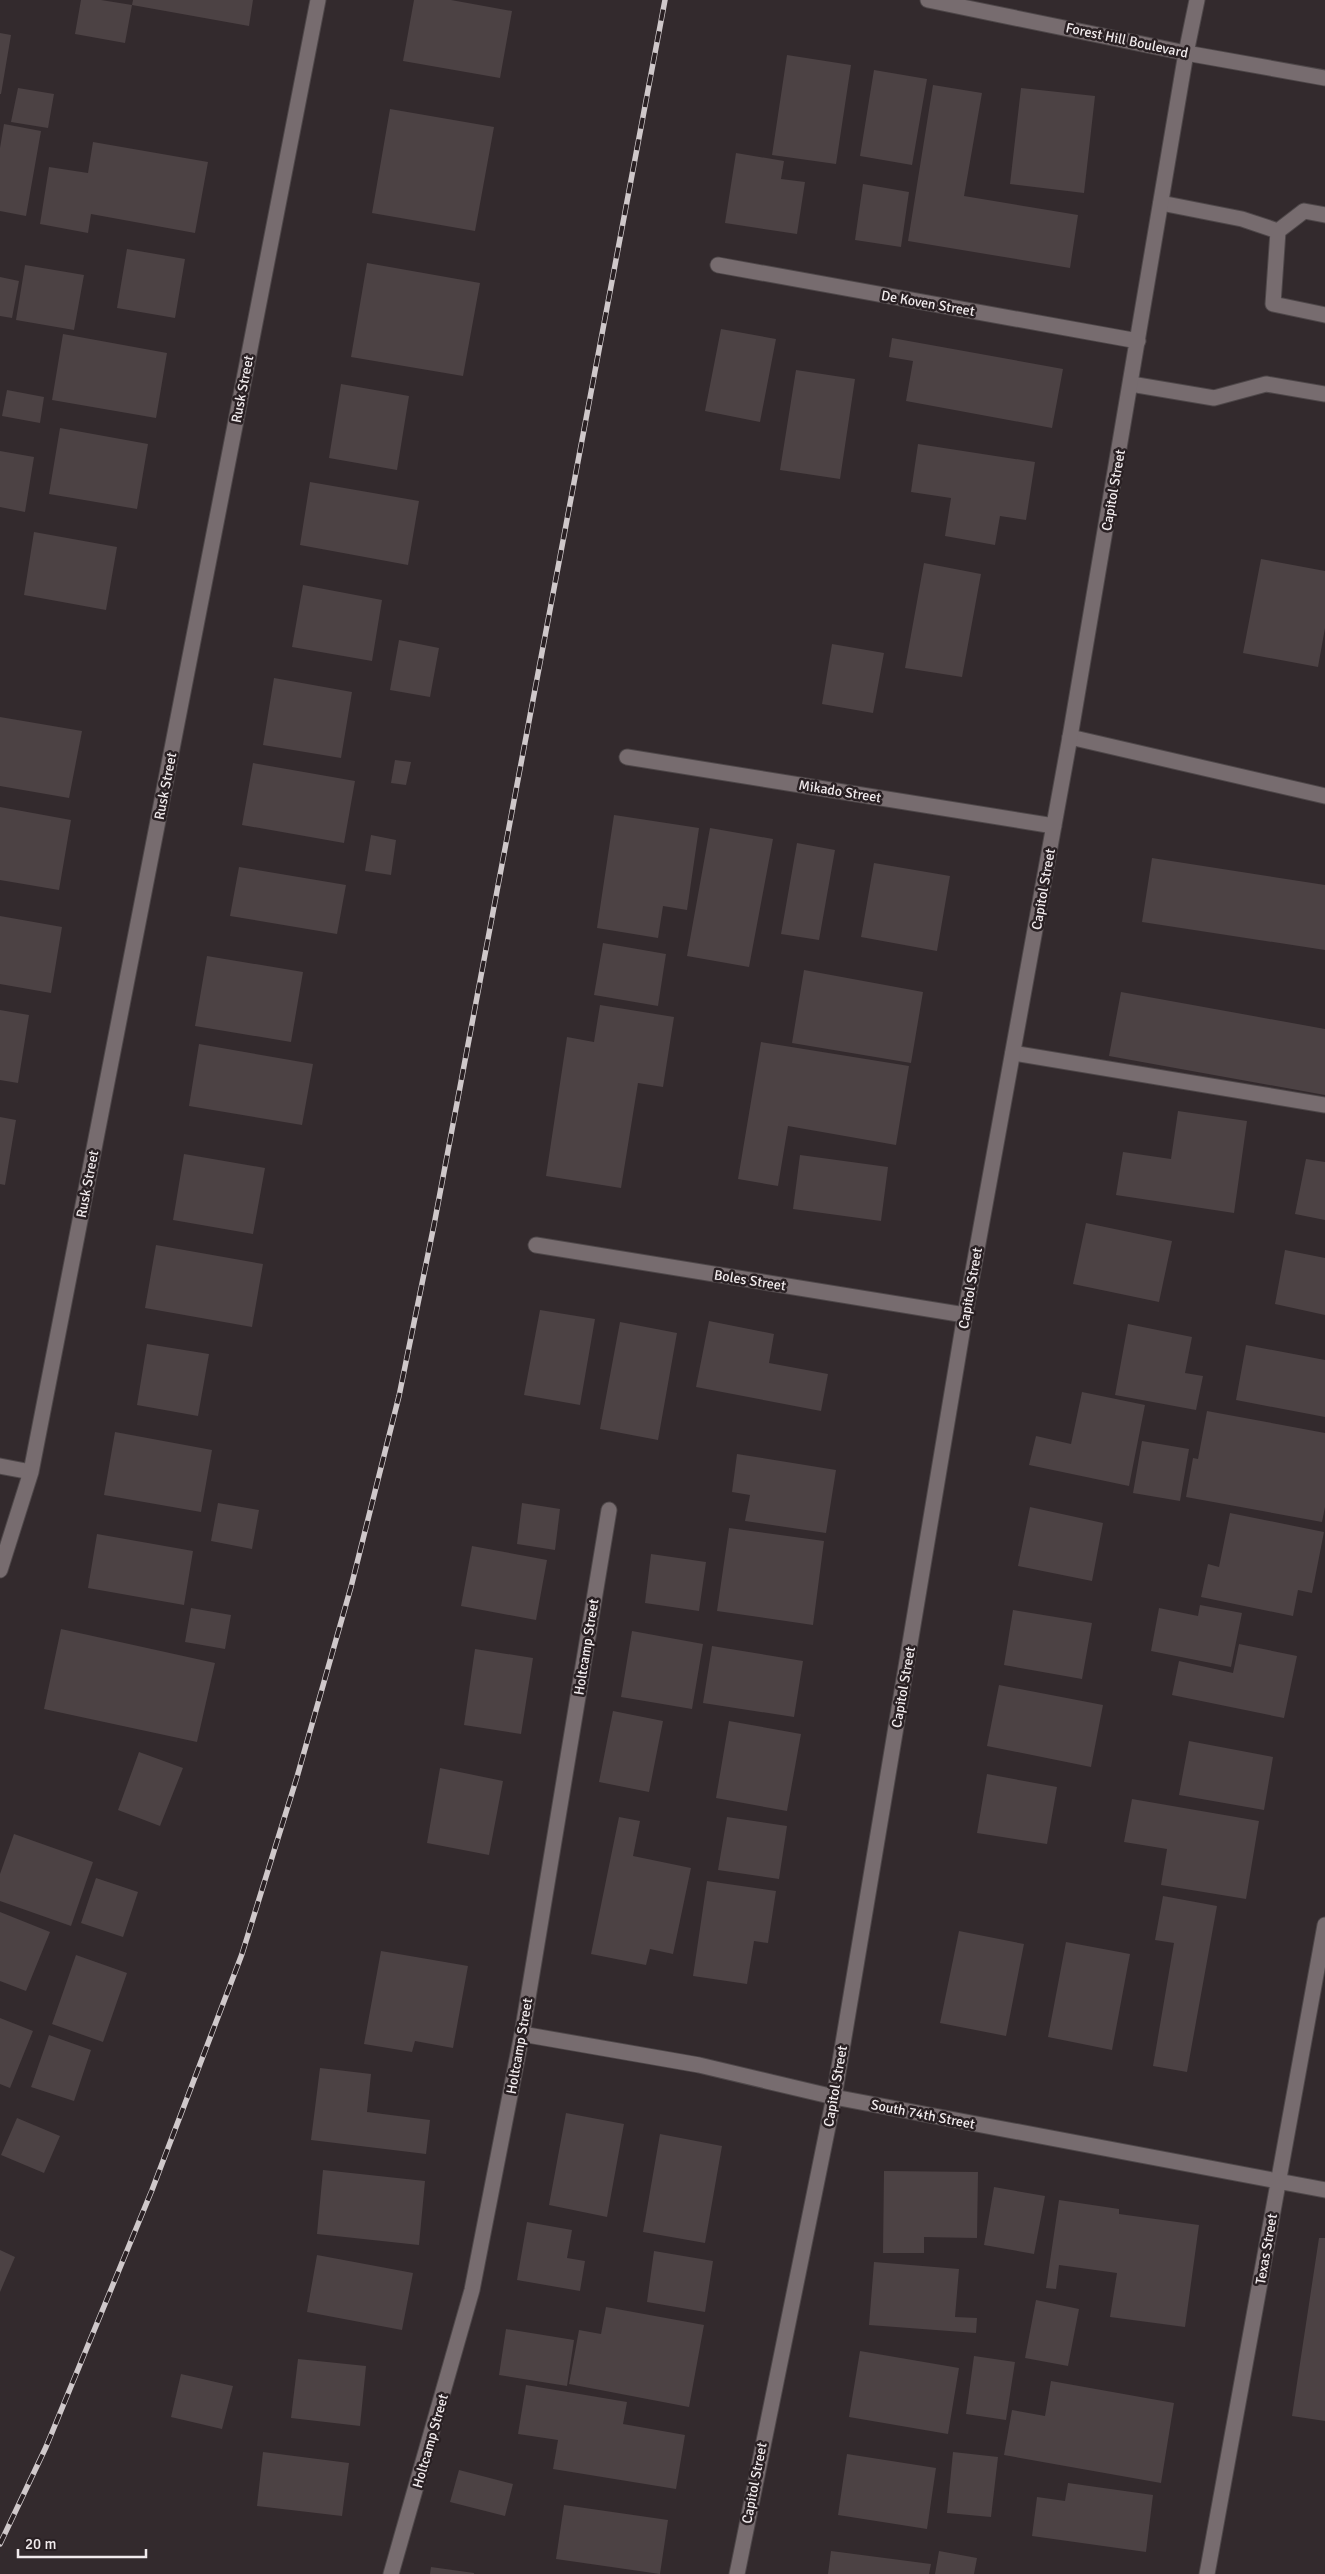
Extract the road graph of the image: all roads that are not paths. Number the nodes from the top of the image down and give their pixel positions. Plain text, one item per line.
1 (318, 0) edge
2 (928, 0) edge
3 (1197, 0) edge
4 (1186, 53) junction
5 (1325, 78) edge
6 (1161, 203) junction
7 (1325, 215) edge
8 (1278, 231) junction
9 (718, 265) dead end
10 (1325, 315) edge
11 (1138, 341) junction
12 (1131, 384) junction
13 (1325, 394) edge
14 (1070, 737) junction
15 (627, 757) dead end
16 (1325, 796) edge
17 (1054, 826) junction
18 (1013, 1053) junction
19 (1325, 1105) edge
20 (536, 1245) dead end
21 (965, 1315) junction
22 (0, 1466) edge
23 (31, 1472) junction
24 (609, 1510) dead end
25 (0, 1570) edge
26 (1325, 1925) edge
27 (522, 2034) junction
28 (834, 2097) junction
29 (1278, 2181) junction
30 (1325, 2190) edge
31 (391, 2574) edge
32 (737, 2574) edge
33 (1207, 2574) edge

1 - 23 street, Rusk Street
2 - 4 street, Forest Hill Boulevard
3 - 4 street, Capitol Street
4 - 5 street, Forest Hill Boulevard
4 - 6 street, Capitol Street
6 - 8 street
6 - 11 street, Capitol Street
7 - 8 street
8 - 10 street
9 - 11 street, De Koven Street
11 - 12 street, Capitol Street
12 - 13 street
12 - 14 street, Capitol Street
14 - 16 street
14 - 17 street, Capitol Street
15 - 17 street, Mikado Street
17 - 18 street, Capitol Street
18 - 19 street
18 - 21 street, Capitol Street
20 - 21 street, Boles Street
21 - 28 street, Capitol Street
22 - 23 street
23 - 25 street, Rusk Street
24 - 27 street, Holtcamp Street
26 - 29 street, Texas Street
27 - 28 street, South 74th Street
27 - 31 street, Holtcamp Street
28 - 29 street, South 74th Street
28 - 32 street, Capitol Street
29 - 30 street, South 74th Street
29 - 33 street, Texas Street

